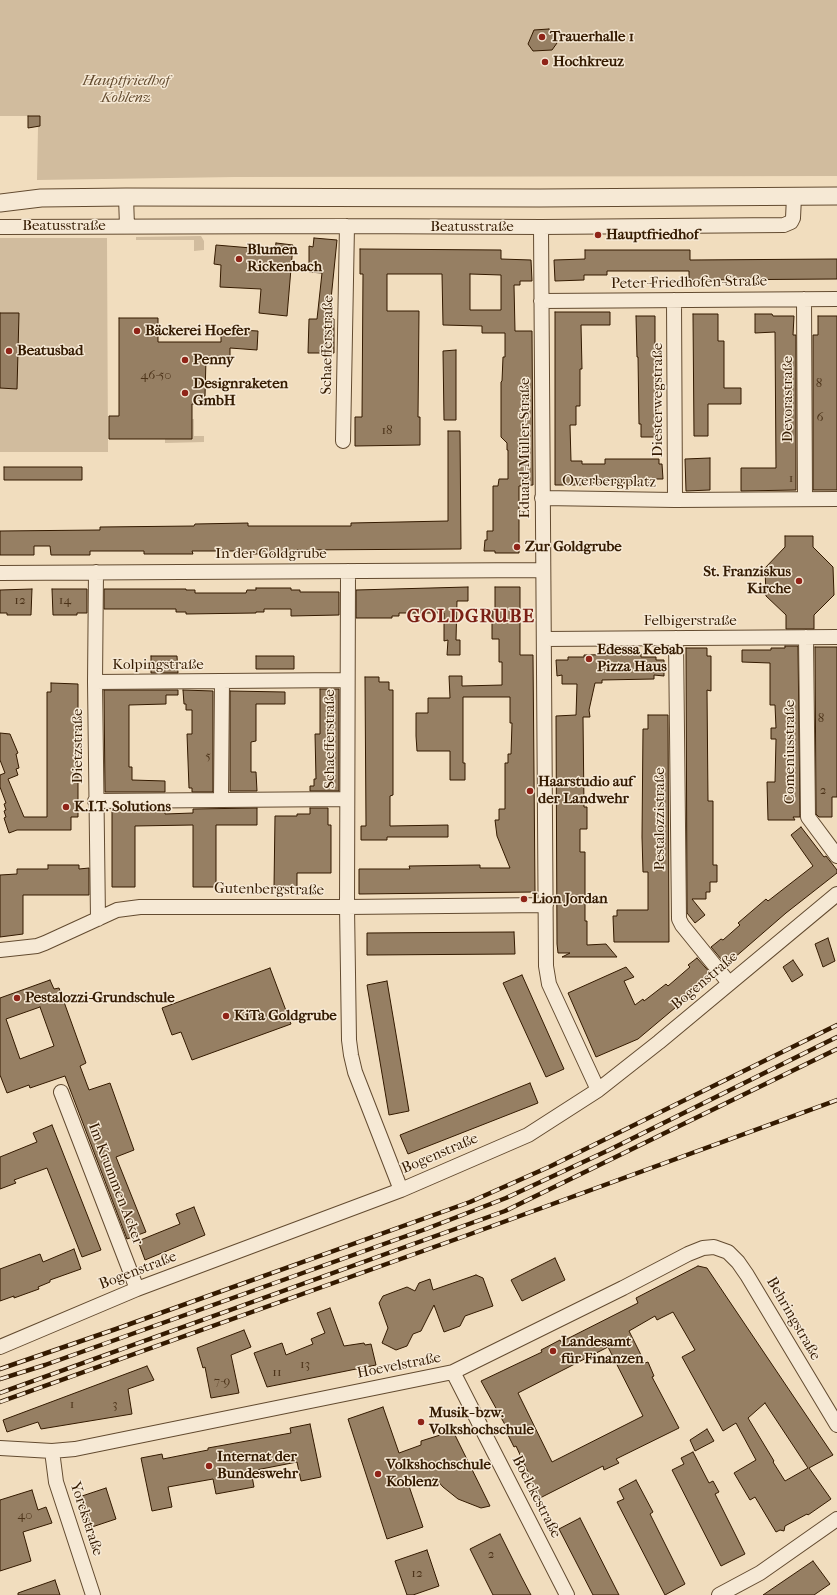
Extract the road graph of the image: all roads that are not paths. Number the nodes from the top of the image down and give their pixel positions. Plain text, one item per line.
1 (0, 191) edge
2 (837, 196) edge
3 (126, 197) junction
4 (794, 197) junction
5 (40, 198) junction
6 (0, 203) edge
7 (127, 226) junction
8 (347, 226) junction
9 (0, 227) edge
10 (541, 227) junction
11 (804, 299) junction
12 (837, 299) edge
13 (674, 300) junction
14 (541, 301) junction
15 (343, 441) dead end
16 (542, 498) junction
17 (805, 499) junction
18 (837, 499) edge
19 (675, 500) junction
20 (543, 570) junction
21 (348, 571) junction
22 (96, 572) junction
23 (0, 573) edge
24 (806, 637) junction
25 (837, 637) edge
26 (676, 638) junction
27 (544, 639) junction
28 (347, 680) junction
29 (222, 681) junction
30 (94, 682) junction
31 (347, 799) junction
32 (221, 800) junction
33 (95, 801) junction
34 (837, 856) edge
35 (837, 894) edge
36 (546, 905) junction
37 (347, 908) junction
38 (98, 919) junction
39 (0, 950) edge
40 (729, 983) junction
41 (598, 1090) junction
42 (61, 1092) dead end
43 (401, 1190) junction
44 (728, 1252) joint
45 (137, 1289) junction
46 (0, 1347) edge
47 (453, 1372) junction
48 (837, 1425) edge
49 (0, 1448) edge
50 (52, 1451) junction
51 (837, 1519) edge
52 (93, 1595) edge
53 (567, 1595) edge
54 (719, 1595) edge

1 - 5 street, Beatusstraße
2 - 4 street, Beatusstraße
3 - 4 street, Beatusstraße
3 - 5 street, Beatusstraße
3 - 7 street, Beatusstraße
4 - 10 street, Beatusstraße
5 - 6 street, Beatusstraße
7 - 8 street, Beatusstraße
7 - 9 street, Beatusstraße
8 - 10 street, Beatusstraße
8 - 15 street, Schaefferstraße
10 - 14 street, Eduard-Müller-Straße
11 - 12 street, Peter-Friedhofen-Straße
11 - 13 street, Peter-Friedhofen-Straße
11 - 17 street, Devorastraße
13 - 14 street, Peter-Friedhofen-Straße
13 - 19 street, Diesterwegstraße
14 - 16 street, Eduard-Müller-Straße
16 - 19 street, Overbergplatz
16 - 20 street, Eduard-Müller-Straße
17 - 18 street, Overbergplatz
17 - 19 street, Overbergplatz
20 - 21 street, In der Goldgrube
20 - 27 street, Eduard-Müller-Straße
21 - 22 street, In der Goldgrube
21 - 28 street, Schaefferstraße
22 - 23 street, In der Goldgrube
22 - 30 street, Dietzstraße
24 - 25 street, Felbigerstraße
24 - 26 street, Felbigerstraße
24 - 34 street, Comeniusstraße
26 - 27 street, Felbigerstraße
26 - 40 street, Pestalozzistraße
27 - 36 street, Eduard-Müller-Straße
28 - 29 street, Kolpingstraße
28 - 31 street, Schaefferstraße
29 - 30 street, Kolpingstraße
29 - 32 street, Kolpingstraße
30 - 33 street, Dietzstraße
31 - 32 street
31 - 37 street, Schaefferstraße
32 - 33 street
33 - 38 street, Dietzstraße
35 - 40 street, Bogenstraße
36 - 37 street, Gutenbergstraße
36 - 41 street, Eduard-Müller-Straße
37 - 38 street, Gutenbergstraße
37 - 43 street, Schaefferstraße
38 - 39 street, Gutenbergstraße
40 - 41 street, Bogenstraße
41 - 43 street, Bogenstraße
42 - 45 street, Im Krummen Acker
43 - 45 street, Bogenstraße
44 - 47 street, Hoevelstraße
44 - 48 street, Behringstraße
45 - 46 street, Bogenstraße
47 - 50 street, Hoevelstraße
47 - 53 street, Boelckestraße
49 - 50 street, Hoevelstraße
50 - 52 street, Yorckstraße
51 - 54 street

